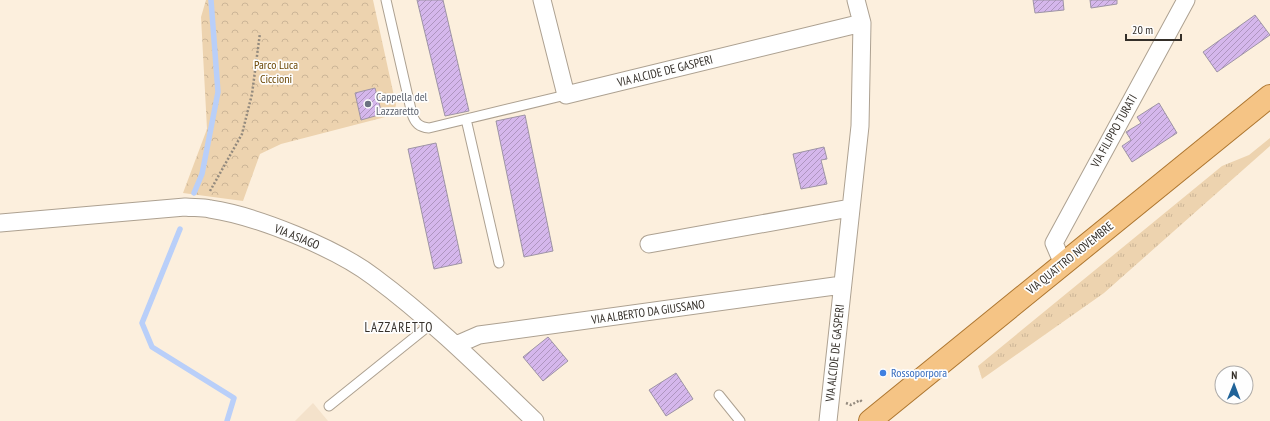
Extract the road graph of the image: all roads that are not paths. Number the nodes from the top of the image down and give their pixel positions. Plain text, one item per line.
1 (386, 0) edge
2 (542, 0) edge
3 (856, 0) edge
4 (1186, 0) edge
5 (862, 23) junction
6 (566, 95) junction
7 (1270, 96) edge
8 (466, 119) junction
9 (850, 208) junction
10 (0, 223) edge
11 (649, 244) dead end
12 (499, 262) dead end
13 (1063, 264) junction
14 (842, 285) junction
15 (431, 324) junction
16 (456, 345) junction
17 (719, 395) dead end
18 (329, 406) dead end
19 (535, 421) edge
20 (740, 421) edge
21 (828, 421) edge
22 (870, 421) edge

1 - 8 lane
2 - 6 street
3 - 5 street, VIA ALCIDE DE GASPERI
4 - 13 street, VIA FILIPPO TURATI
5 - 6 street, VIA ALCIDE DE GASPERI
5 - 9 street, VIA ALCIDE DE GASPERI
6 - 8 lane
7 - 13 main road, VIA QUATTRO NOVEMBRE
8 - 12 lane
9 - 11 street
9 - 14 street, VIA ALCIDE DE GASPERI
10 - 15 street, VIA ASIAGO
13 - 22 main road, VIA QUATTRO NOVEMBRE
14 - 16 street, VIA ALBERTO DA GIUSSANO
14 - 21 street, VIA ALCIDE DE GASPERI
15 - 16 street, VIA ASIAGO
15 - 18 lane
16 - 19 street, VIA ASIAGO
17 - 20 lane

